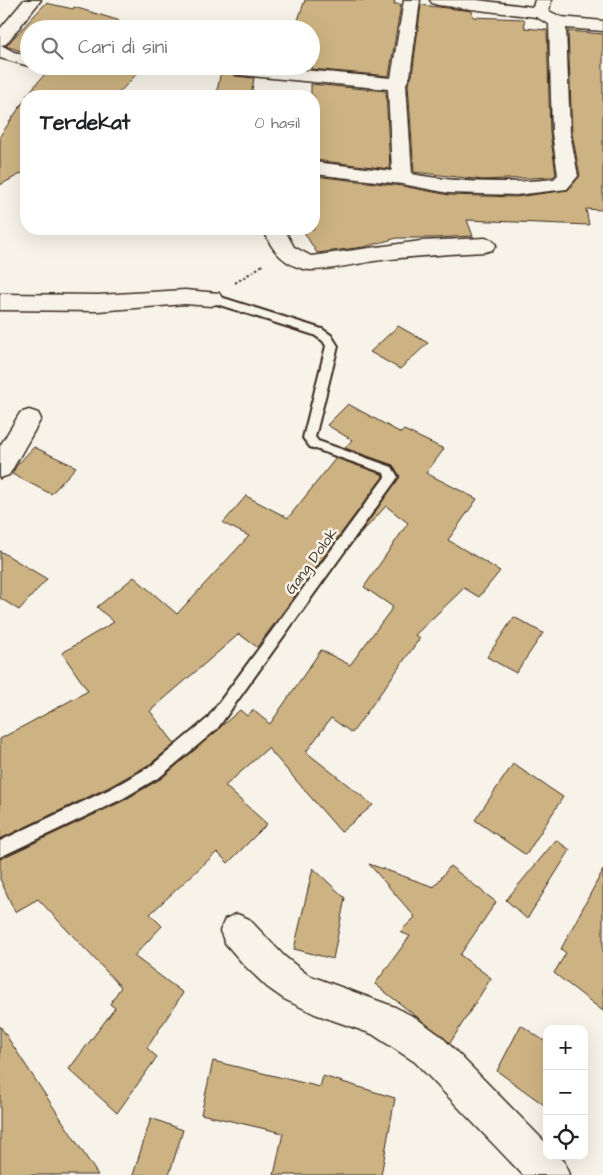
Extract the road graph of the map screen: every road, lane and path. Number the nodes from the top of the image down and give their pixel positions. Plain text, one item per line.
1 (33, 0) edge
2 (412, 0) edge
3 (438, 0) edge
4 (547, 12) edge
5 (603, 26) edge
6 (0, 40) edge
7 (0, 50) edge
8 (20, 59) edge
9 (297, 75) edge
10 (397, 84) junction
11 (320, 169) edge
12 (402, 178) junction
13 (276, 235) edge
14 (485, 245) dead end
15 (285, 251) junction
16 (211, 298) junction
17 (0, 302) edge
18 (29, 419) dead end
19 (0, 468) edge
20 (0, 849) edge
21 (237, 931) dead end
22 (550, 1175) edge

1 - 6 street
2 - 10 street
3 - 4 street
4 - 5 street
4 - 12 street
7 - 8 street
9 - 10 street
10 - 12 street
11 - 12 street
13 - 15 street
14 - 15 street
15 - 16 path
16 - 17 street
16 - 20 lane, Gang Dolok
18 - 19 street
21 - 22 street

